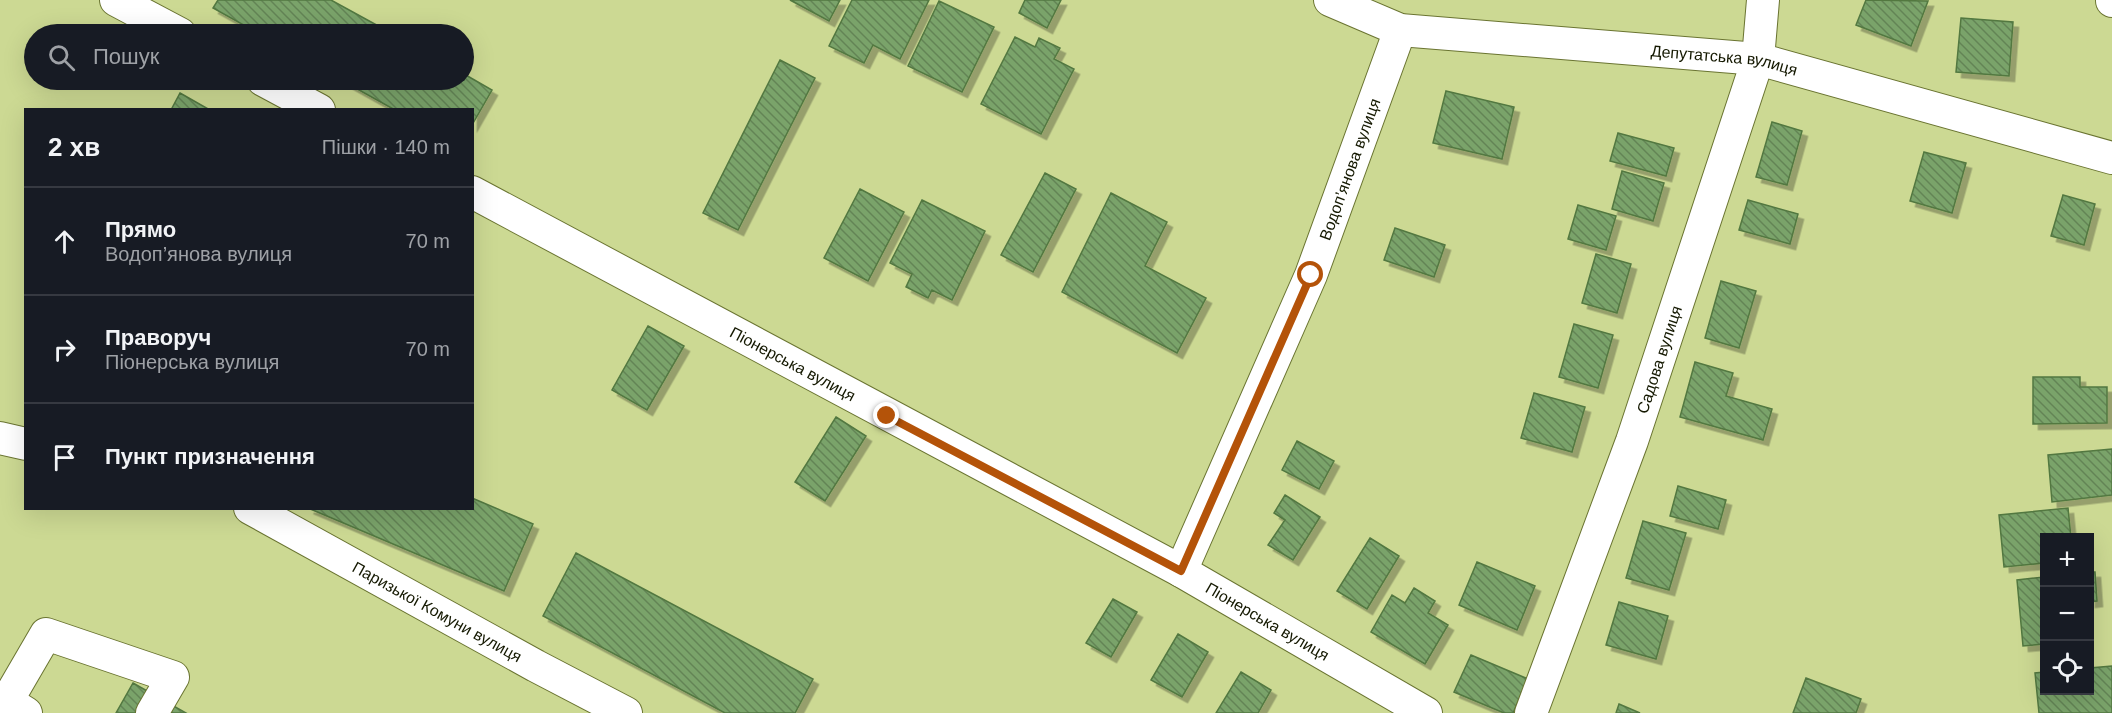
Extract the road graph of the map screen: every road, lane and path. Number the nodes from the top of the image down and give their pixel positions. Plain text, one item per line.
1 (116, 0) edge
2 (1330, 0) edge
3 (1763, 0) edge
4 (161, 24) edge
5 (1400, 30) junction
6 (1758, 59) junction
7 (282, 90) edge
8 (315, 108) edge
9 (2112, 158) edge
10 (474, 193) edge
11 (0, 438) edge
12 (24, 444) edge
13 (254, 510) edge
14 (1181, 571) junction
15 (26, 713) edge
16 (152, 713) edge
17 (626, 713) edge
18 (1426, 713) edge
19 (1531, 713) edge

1 - 4 street
2 - 5 street, Депутатська вулиця
3 - 6 street, Садова вулиця
5 - 6 street, Депутатська вулиця
5 - 14 street, Водоп’янова вулиця
6 - 9 street, Депутатська вулиця
6 - 19 street, Садова вулиця
7 - 8 street
10 - 14 street, Піонерська вулиця
11 - 12 street
13 - 17 street, Паризької Комуни вулиця
14 - 18 street, Піонерська вулиця
15 - 16 street

